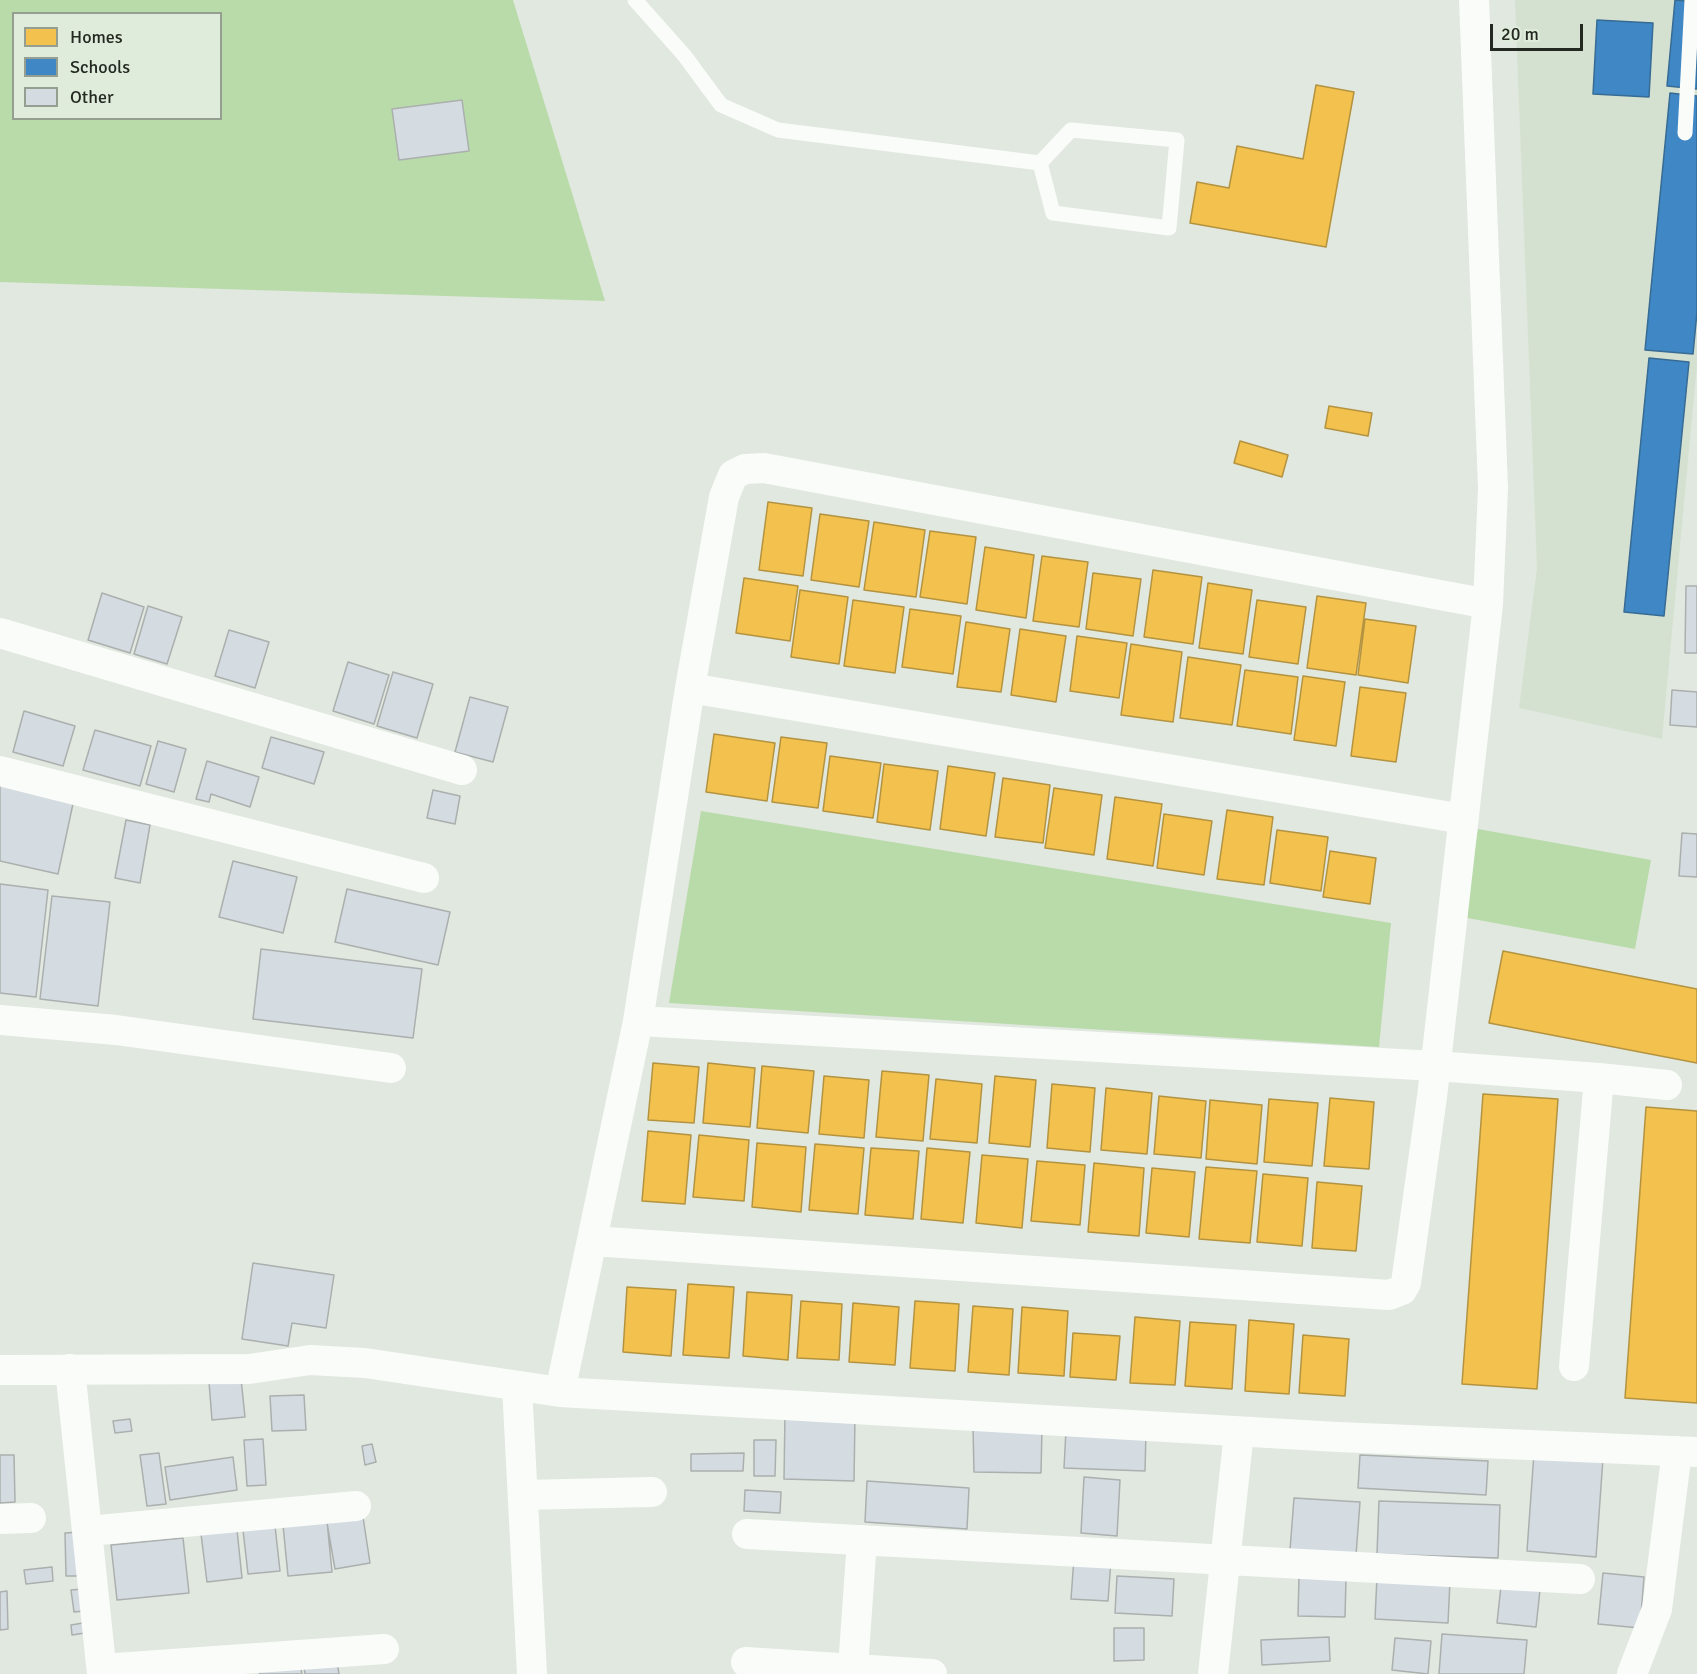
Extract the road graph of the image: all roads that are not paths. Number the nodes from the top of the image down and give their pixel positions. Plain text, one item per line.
1 (635, 0) edge
2 (1474, 0) edge
3 (1692, 0) edge
4 (1685, 133) dead end
5 (1040, 163) junction
6 (1488, 604) junction
7 (0, 633) edge
8 (690, 688) junction
9 (462, 770) dead end
10 (0, 771) edge
11 (1464, 819) junction
12 (424, 878) dead end
13 (0, 1020) edge
14 (638, 1021) junction
15 (1436, 1065) junction
16 (391, 1068) dead end
17 (1599, 1078) junction
18 (1667, 1085) dead end
19 (592, 1241) junction
20 (1574, 1366) dead end
21 (70, 1369) junction
22 (0, 1370) edge
23 (517, 1386) junction
24 (560, 1392) junction
25 (1239, 1432) junction
26 (1687, 1451) edge
27 (652, 1492) dead end
28 (523, 1495) junction
29 (356, 1506) dead end
30 (31, 1518) dead end
31 (0, 1519) edge
32 (88, 1532) junction
33 (747, 1533) dead end
34 (862, 1540) junction
35 (1225, 1561) junction
36 (1580, 1579) dead end
37 (384, 1649) dead end
38 (746, 1662) dead end
39 (853, 1668) junction
40 (102, 1671) edge
41 (532, 1674) edge
42 (932, 1674) edge
43 (1213, 1674) edge
44 (1632, 1674) edge

1 - 5 lane
2 - 6 street
3 - 4 lane
5 - 5 lane
6 - 8 street
6 - 11 street
7 - 9 street
8 - 11 street
8 - 14 street
10 - 12 street
11 - 15 street
13 - 16 street
14 - 15 street
14 - 19 street
15 - 17 street
15 - 19 street
17 - 18 street
17 - 20 street
19 - 24 street
21 - 22 street
21 - 23 street
21 - 32 street
23 - 24 street
23 - 28 street
24 - 25 street
25 - 26 street
25 - 35 street
26 - 44 street
27 - 28 street
28 - 41 street
29 - 32 street
30 - 31 street
32 - 40 street
33 - 34 street
34 - 35 street
34 - 39 street
35 - 36 street
35 - 43 street
37 - 40 street
38 - 39 street
39 - 42 street

